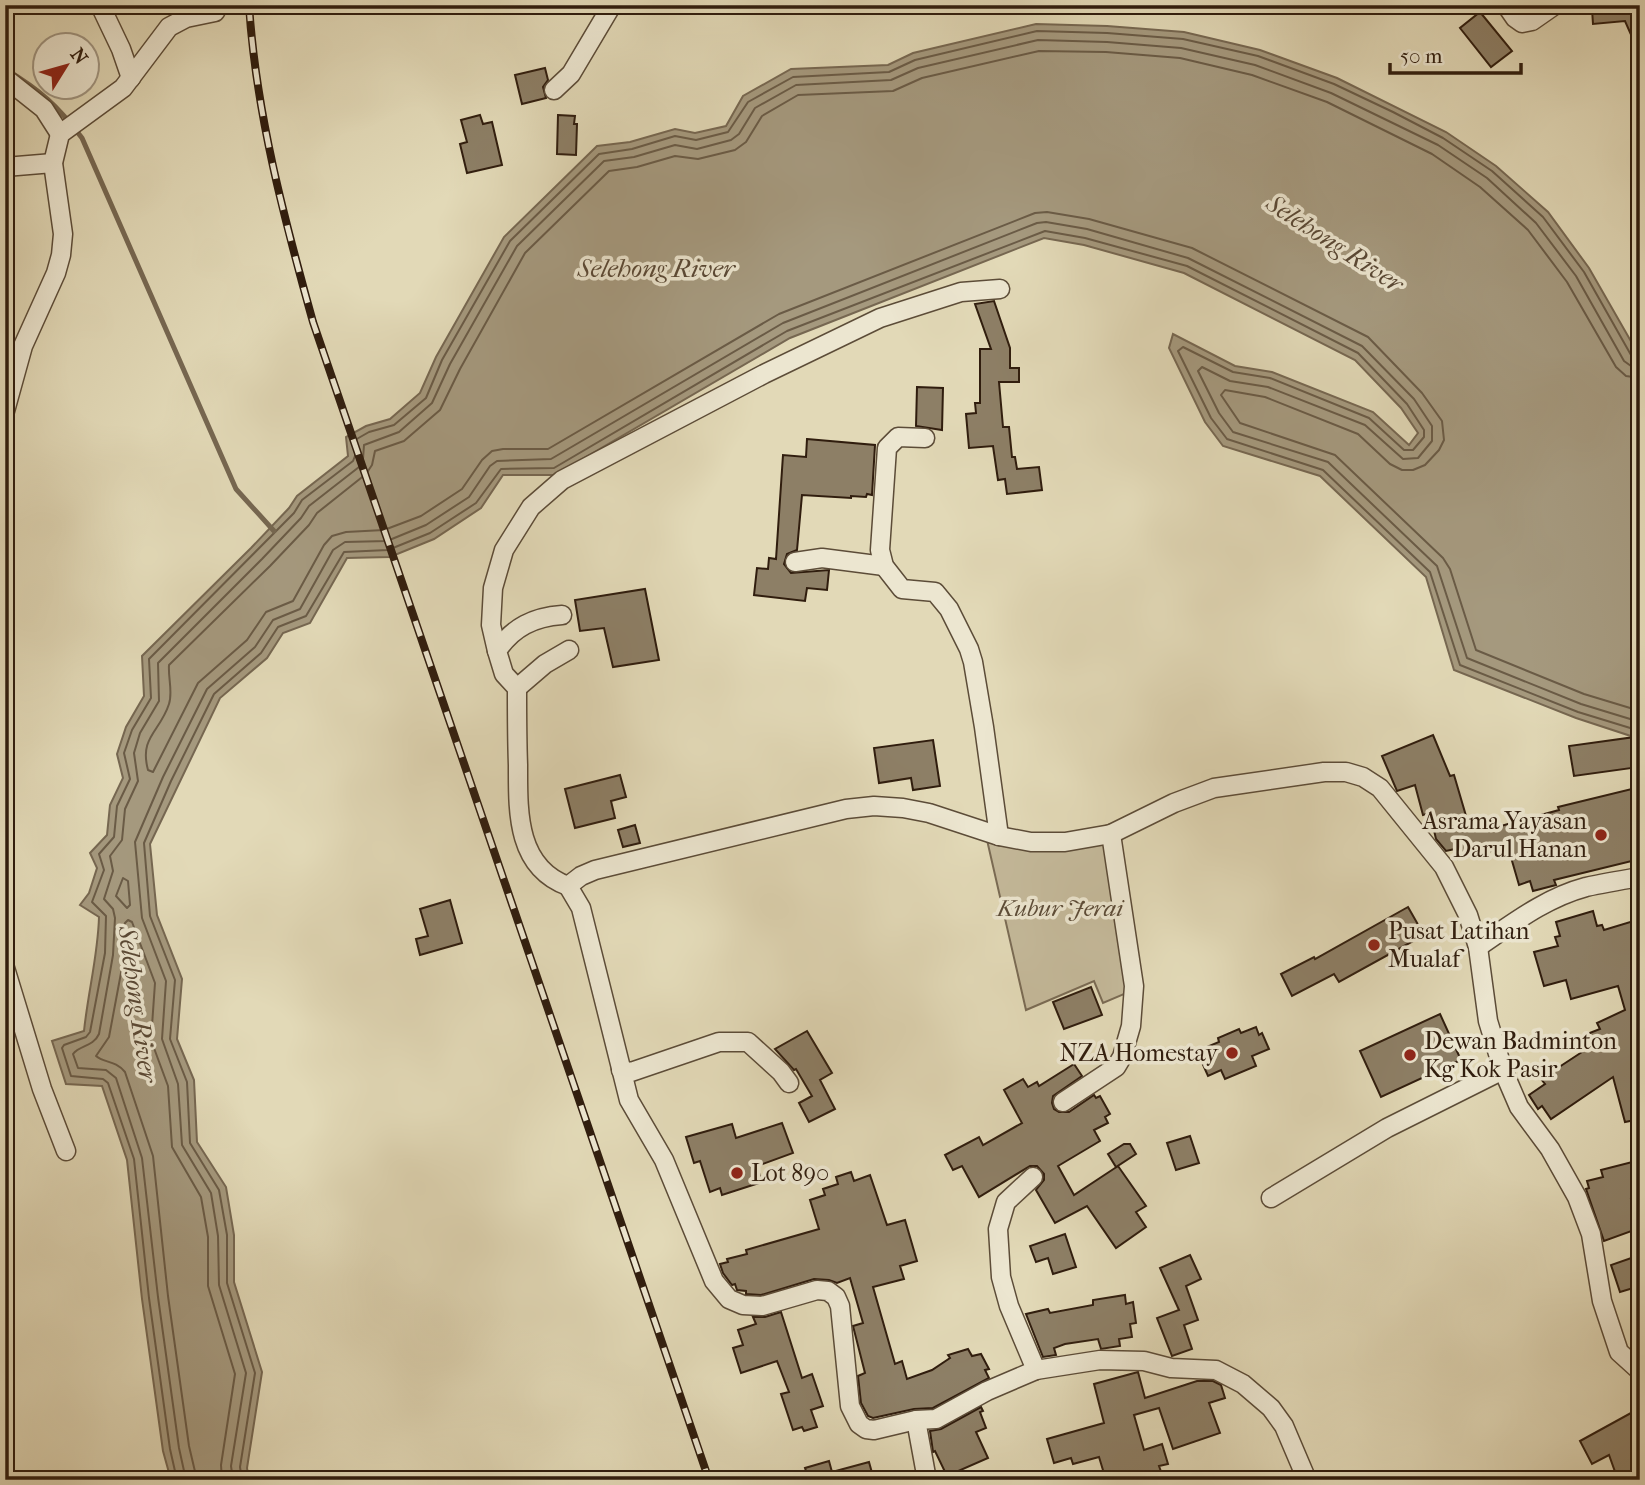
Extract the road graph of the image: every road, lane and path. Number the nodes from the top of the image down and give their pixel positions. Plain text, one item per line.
1 (100, 5) edge
2 (219, 5) edge
3 (612, 5) edge
4 (1506, 5) edge
5 (1555, 5) edge
6 (5, 78) edge
7 (131, 78) junction
8 (554, 90) dead end
9 (68, 128) junction
10 (53, 163) junction
11 (5, 167) edge
12 (1000, 289) dead end
13 (5, 411) edge
14 (925, 438) dead end
15 (795, 562) dead end
16 (884, 566) junction
17 (562, 615) dead end
18 (569, 650) dead end
19 (497, 651) junction
20 (517, 688) junction
21 (1111, 834) junction
22 (999, 836) junction
23 (1640, 877) edge
24 (568, 886) junction
25 (1478, 947) junction
26 (5, 968) edge
27 (621, 1070) junction
28 (1503, 1070) junction
29 (789, 1083) dead end
30 (1063, 1102) dead end
31 (66, 1151) dead end
32 (1033, 1177) dead end
33 (1272, 1198) dead end
34 (1036, 1370) junction
35 (1640, 1371) edge
36 (915, 1420) junction
37 (927, 1480) edge
38 (1307, 1480) edge

1 - 7 street
2 - 7 street
3 - 8 street
4 - 5 street
6 - 9 street
7 - 9 street
9 - 10 street
10 - 11 street
10 - 13 street
12 - 19 street
14 - 16 street
15 - 16 street
16 - 22 street
17 - 19 street
18 - 20 street
19 - 20 street
20 - 24 street
21 - 22 street
21 - 25 street
21 - 30 street
22 - 24 street
23 - 25 street
24 - 27 street
25 - 28 street
26 - 31 street
27 - 29 street
27 - 36 street
28 - 33 street
28 - 35 street
32 - 34 street
34 - 36 street
34 - 38 street
36 - 37 street

